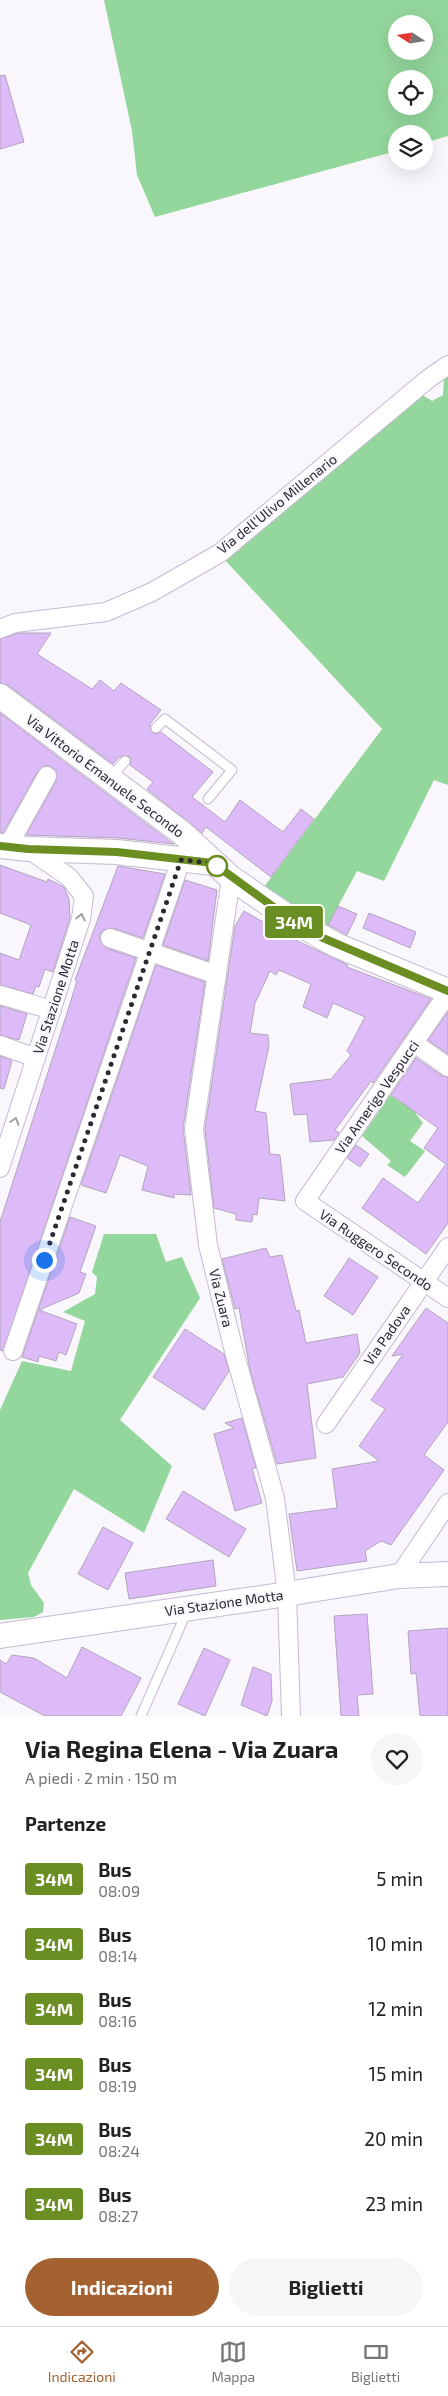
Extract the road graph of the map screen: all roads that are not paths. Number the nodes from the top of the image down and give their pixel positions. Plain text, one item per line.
1 (448, 365) edge
2 (0, 629) edge
3 (0, 696) edge
4 (156, 728) dead end
5 (125, 761) dead end
6 (47, 776) dead end
7 (109, 779) junction
8 (208, 799) dead end
9 (12, 847) edge
10 (181, 860) junction
11 (213, 863) junction
12 (231, 878) junction
13 (110, 938) dead end
14 (150, 952) junction
15 (217, 975) junction
16 (448, 992) edge
17 (0, 995) edge
18 (52, 1010) junction
19 (414, 1043) junction
20 (0, 1045) edge
21 (36, 1058) junction
22 (448, 1068) edge
23 (0, 1168) edge
24 (305, 1201) joint
25 (448, 1246) edge
26 (424, 1282) junction
27 (448, 1298) edge
28 (13, 1351) dead end
29 (326, 1424) dead end
30 (448, 1503) edge
31 (448, 1574) edge
32 (399, 1576) junction
33 (287, 1594) junction
34 (188, 1609) junction
35 (0, 1636) edge
36 (141, 1716) edge
37 (291, 1716) edge

1 - 2 street, Via dell'Ulivo Millenario
3 - 7 street, Via Vittorio Emanuele Secondo
4 - 8 lane
5 - 7 lane
6 - 9 street
7 - 11 street, Via Vittorio Emanuele Secondo
9 - 10 street
18 -> 9 street, Via Stazione Motta
10 - 11 street
10 - 14 street
11 - 12 street, Via Vittorio Emanuele Secondo
12 - 15 street, Via Zuara
12 - 16 street, Via Vittorio Emanuele Secondo
13 - 14 street
14 - 15 street
14 - 28 street
15 - 33 street, Via Zuara
16 - 19 street, Via Amerigo Vespucci
17 - 18 street
18 - 21 street, Via Stazione Motta
19 - 22 street
19 - 24 street, Via Amerigo Vespucci
20 - 21 street
23 -> 21 street, Via Stazione Motta
24 - 26 street, Via Ruggero Secondo
25 - 26 street, Via Padova
26 - 27 street, Via Ruggero Secondo
26 - 29 street, Via Padova
30 - 32 street
31 - 32 street, Via Stazione Motta
32 - 33 street, Via Stazione Motta
33 - 34 street, Via Stazione Motta
33 - 37 street, Via Zuara
34 - 35 street, Via Stazione Motta
34 - 36 lane

